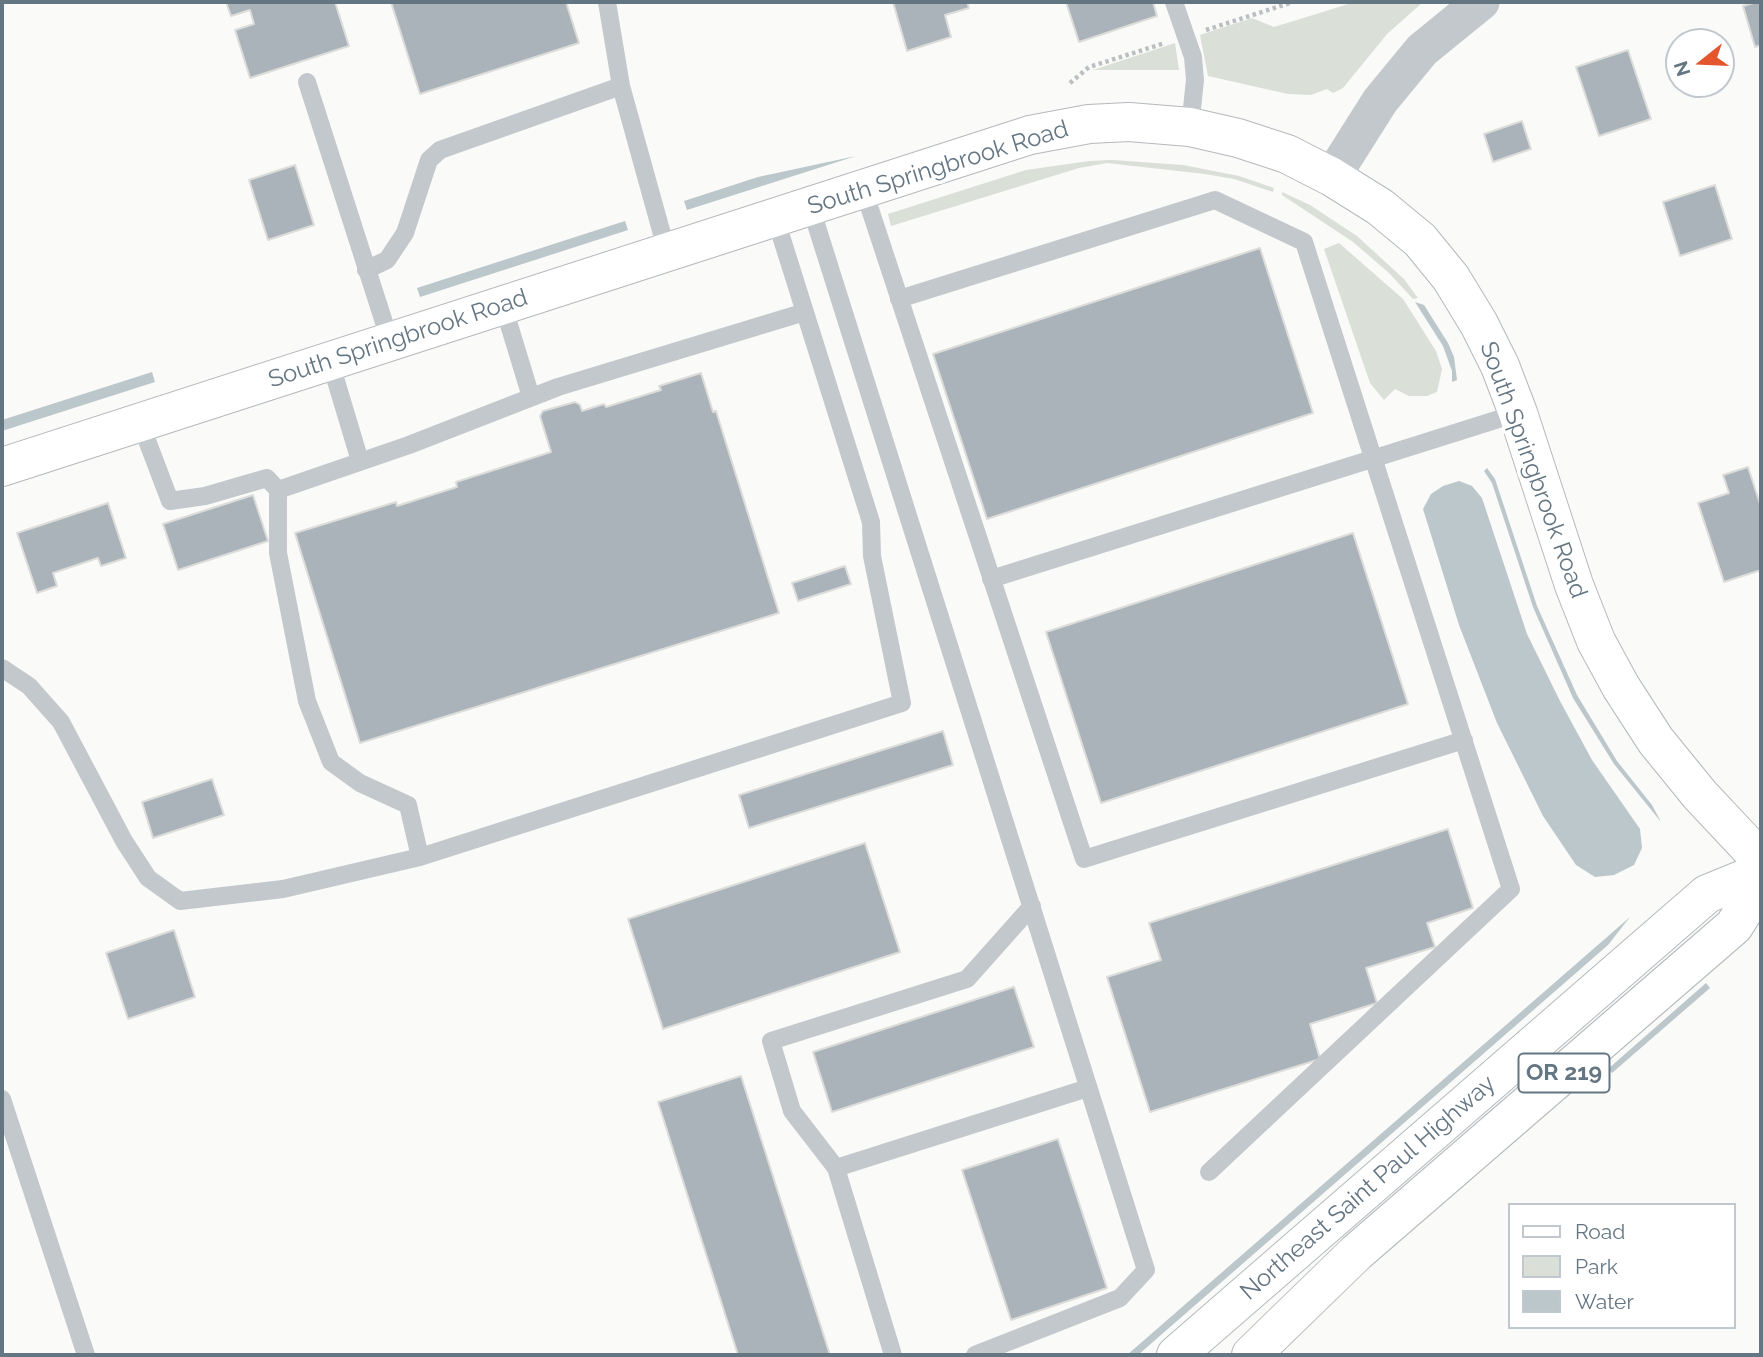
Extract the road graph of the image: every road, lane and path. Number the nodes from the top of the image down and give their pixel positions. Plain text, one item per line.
1 (607, 2) edge
2 (1174, 2) edge
3 (1293, 2) edge
4 (1481, 2) edge
5 (1199, 32) dead end
6 (1176, 39) dead end
7 (307, 82) dead end
8 (1070, 83) dead end
9 (621, 86) junction
10 (1190, 127) junction
11 (1332, 177) junction
12 (863, 188) junction
13 (792, 211) junction
14 (667, 251) junction
15 (366, 270) junction
16 (899, 299) junction
17 (503, 304) junction
18 (805, 312) junction
19 (390, 341) junction
20 (330, 361) junction
21 (531, 397) junction
22 (1518, 413) junction
23 (140, 422) junction
24 (1373, 460) junction
25 (360, 461) junction
26 (2, 467) edge
27 (278, 490) junction
28 (991, 579) junction
29 (2, 668) edge
30 (1464, 740) junction
31 (420, 857) junction
32 (1761, 860) edge
33 (1761, 872) edge
34 (1761, 883) edge
35 (1031, 906) junction
36 (1088, 1088) junction
37 (2, 1099) edge
38 (836, 1168) junction
39 (1209, 1172) dead end
40 (86, 1355) edge
41 (893, 1355) edge
42 (975, 1355) edge
43 (1176, 1355) edge
44 (1251, 1355) edge

1 - 9 lane
2 - 10 lane
3 - 5 path
4 - 11 street
6 - 8 path
7 - 15 lane
9 - 14 lane
9 - 15 lane
10 - 11 main road, South Springbrook Road
10 - 12 main road, South Springbrook Road
11 - 22 main road, South Springbrook Road
12 - 13 main road, South Springbrook Road
12 - 16 lane
13 - 14 main road, South Springbrook Road
13 - 18 lane
13 - 35 lane
14 - 17 main road, South Springbrook Road
15 - 19 lane
16 - 24 lane
16 - 28 lane
17 - 19 main road, South Springbrook Road
17 - 21 lane
18 - 21 lane
18 - 31 lane
19 - 20 main road, South Springbrook Road
20 - 23 main road, South Springbrook Road
20 - 25 lane
21 - 25 lane
22 - 24 lane
22 - 32 main road, South Springbrook Road
23 - 26 main road, South Springbrook Road
23 - 27 lane
24 - 28 lane
24 - 30 lane
25 - 27 lane
27 - 31 lane
28 - 30 lane
29 - 31 lane
30 - 39 lane
33 - 43 main road, Northeast Saint Paul Highway / OR 219
34 - 44 main road, Northeast Saint Paul Highway / OR 219
35 - 36 lane
35 - 38 lane
36 - 38 lane
36 - 42 lane
37 - 40 lane
38 - 41 lane

